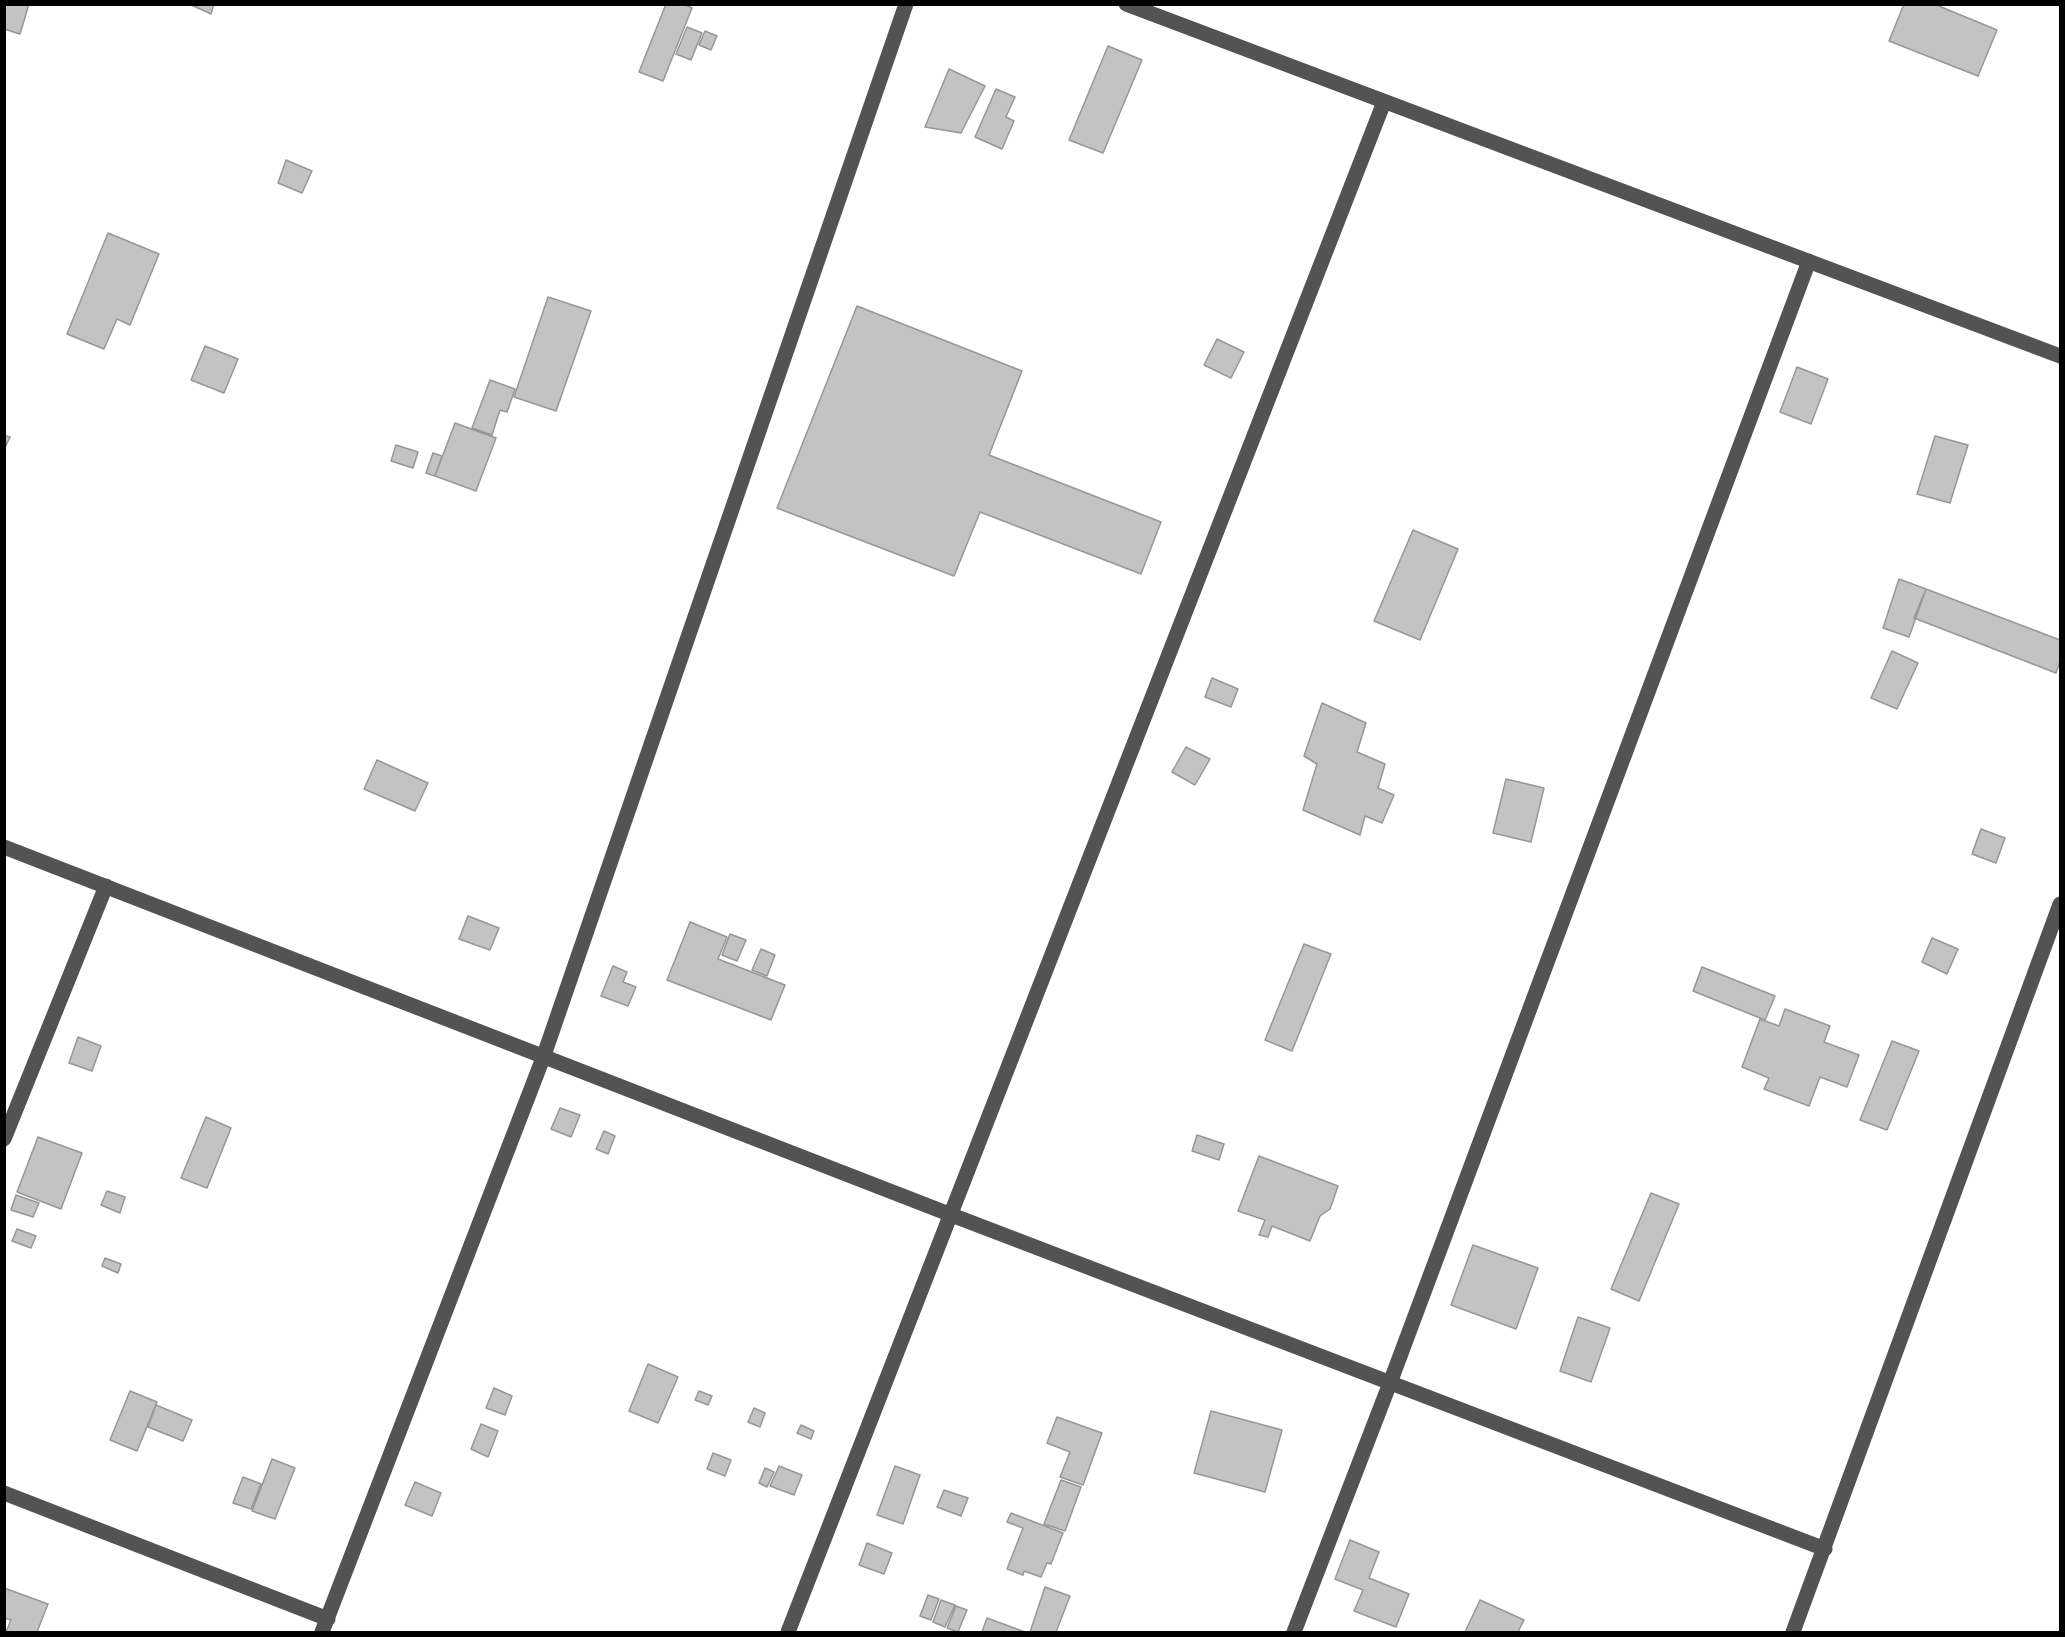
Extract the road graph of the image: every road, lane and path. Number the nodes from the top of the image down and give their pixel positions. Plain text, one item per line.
1 (906, 4) edge
2 (1126, 4) edge
3 (1384, 102) junction
4 (1809, 261) junction
5 (2061, 356) edge
6 (4, 847) edge
7 (106, 886) junction
8 (2061, 904) edge
9 (543, 1058) junction
10 (4, 1139) edge
11 (949, 1214) junction
12 (1390, 1383) junction
13 (4, 1493) edge
14 (1825, 1549) junction
15 (325, 1626) edge
16 (788, 1632) edge
17 (1294, 1632) edge
18 (1793, 1632) edge

1 - 9 street
2 - 3 street
3 - 4 street
3 - 11 street
4 - 5 street
4 - 12 street
6 - 7 street
7 - 9 street
7 - 10 street
8 - 14 street
9 - 11 street
9 - 15 street
11 - 12 street
11 - 16 street
12 - 14 street
12 - 17 street
13 - 15 street
14 - 18 street

